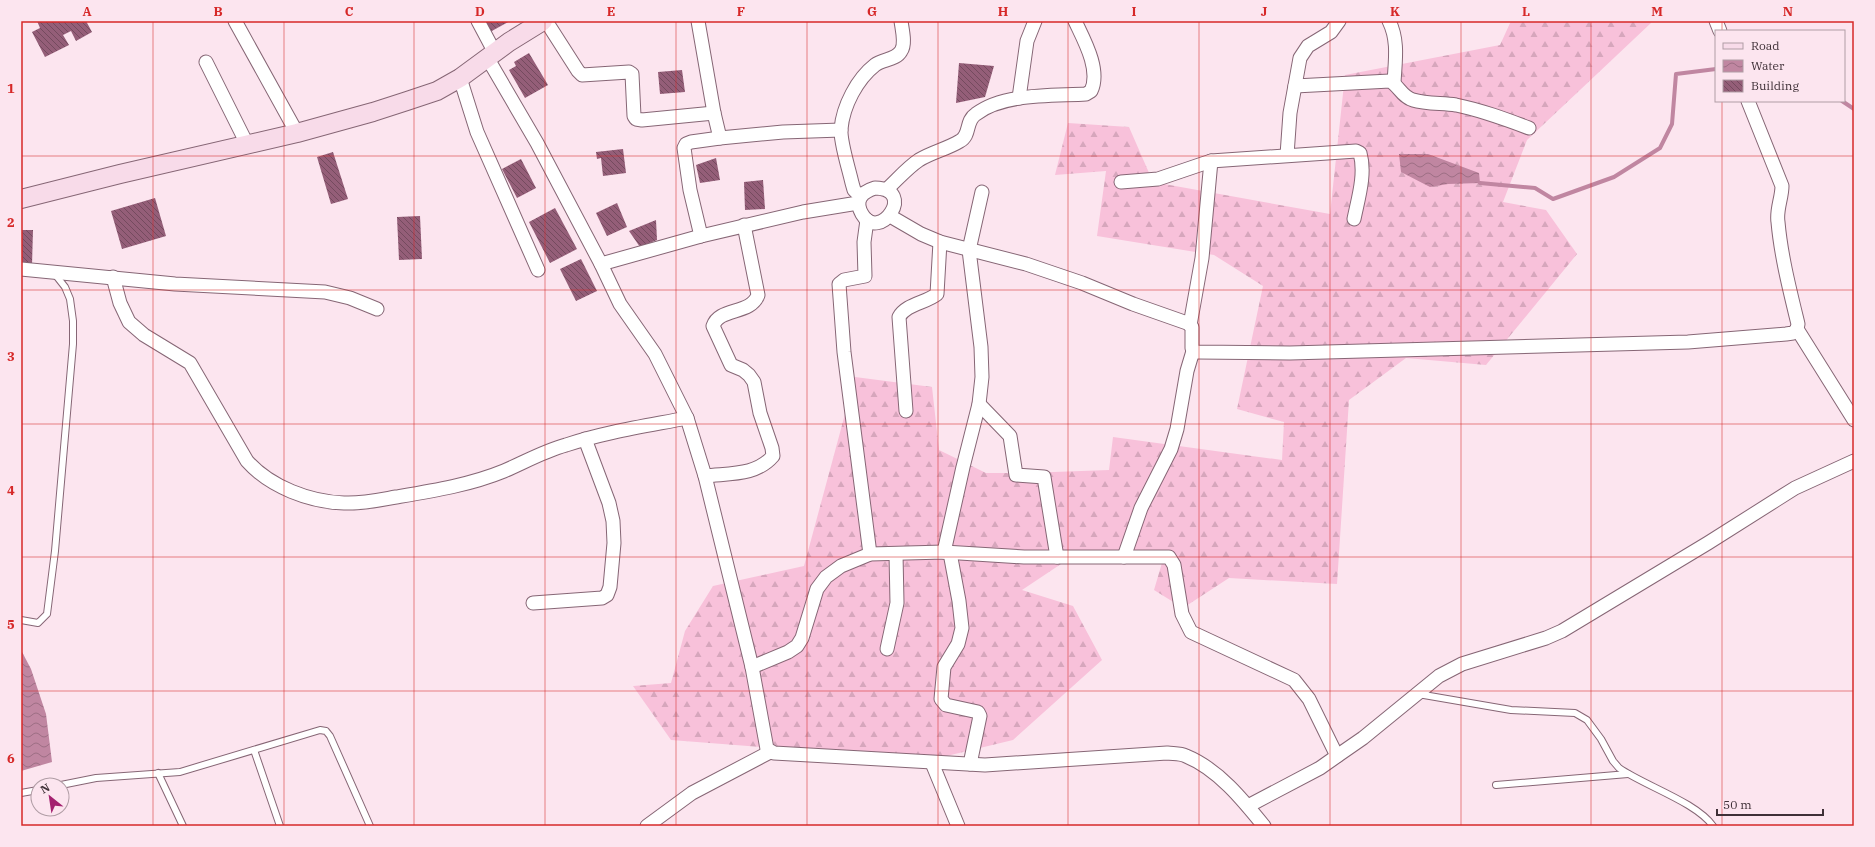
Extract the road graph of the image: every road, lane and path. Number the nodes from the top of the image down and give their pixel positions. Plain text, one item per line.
1 (236, 21) edge
2 (478, 21) edge
3 (543, 21) edge
4 (546, 21) edge
5 (698, 21) edge
6 (901, 21) edge
7 (1035, 21) edge
8 (1075, 21) edge
9 (1339, 21) edge
10 (1389, 21) edge
11 (492, 56) junction
12 (206, 62) dead end
13 (460, 78) junction
14 (1394, 83) junction
15 (1295, 86) junction
16 (1019, 98) junction
17 (1748, 102) edge
18 (714, 113) junction
19 (1529, 128) dead end
20 (841, 130) junction
21 (297, 133) junction
22 (720, 138) junction
23 (247, 144) junction
24 (1287, 155) junction
25 (1211, 161) junction
26 (1121, 182) dead end
27 (887, 189) junction
28 (982, 192) dead end
29 (21, 199) edge
30 (859, 200) junction
31 (890, 216) junction
32 (1354, 219) dead end
33 (867, 220) junction
34 (744, 225) junction
35 (701, 236) junction
36 (940, 242) junction
37 (969, 250) junction
38 (601, 264) junction
39 (21, 269) edge
40 (538, 270) dead end
41 (53, 272) junction
42 (113, 277) junction
43 (377, 309) dead end
44 (1190, 325) junction
45 (1797, 329) junction
46 (1193, 351) junction
47 (980, 404) junction
48 (906, 411) dead end
49 (687, 418) junction
50 (1854, 420) edge
51 (585, 439) junction
52 (1854, 461) edge
53 (705, 476) junction
54 (947, 553) junction
55 (870, 554) junction
56 (896, 554) junction
57 (1124, 557) junction
58 (1057, 558) junction
59 (533, 603) dead end
60 (21, 620) edge
61 (887, 649) dead end
62 (752, 667) junction
63 (1418, 694) junction
64 (254, 750) junction
65 (770, 752) junction
66 (1337, 756) junction
67 (932, 763) junction
68 (970, 764) junction
69 (158, 774) junction
70 (1628, 774) junction
71 (70, 783) edge
72 (1496, 786) dead end
73 (1248, 806) junction
74 (183, 826) edge
75 (280, 826) edge
76 (370, 826) edge
77 (647, 826) edge
78 (958, 826) edge
79 (1264, 826) edge
80 (1713, 826) edge

1 - 21 street
2 - 11 street
3 - 11 street
4 - 18 street
5 - 18 street
6 - 20 street
7 - 16 street
8 - 16 street
9 - 15 street
10 - 14 street
11 - 13 street
11 - 38 street
12 - 23 street
13 - 21 street
13 - 40 street
14 - 15 street
14 - 19 street
15 - 24 street
16 - 27 street
17 - 45 street
18 - 22 street
20 - 22 street
20 - 30 street
21 - 23 street
22 - 35 street
23 - 29 street
24 - 25 street
24 - 32 street
25 - 26 street
25 - 44 street
27 - 30 street
27 - 31 street
28 - 37 street
30 - 33 street
30 - 34 street
31 - 33 street
31 - 36 street
33 - 55 street
34 - 35 street
34 - 53 street
35 - 38 street
36 - 37 street
36 - 48 street
37 - 44 street
37 - 47 street
38 - 49 street
39 - 41 street
41 - 42 street
41 - 60 lane
42 - 43 street
42 - 51 street
44 - 46 street
45 - 46 street
45 - 50 street
46 - 57 street
47 - 54 street
47 - 58 street
49 - 51 street
49 - 53 street
51 - 59 street
52 - 63 street
53 - 62 street
54 - 56 street
54 - 58 street
54 - 68 street
55 - 56 street
55 - 62 street
56 - 61 street
57 - 58 street
57 - 66 street
62 - 65 street
63 - 66 street
63 - 70 lane
64 - 69 lane
64 - 75 lane
64 - 76 lane
65 - 67 street
65 - 77 street
66 - 73 street
67 - 68 street
67 - 78 street
68 - 73 street
69 - 71 lane
69 - 74 lane
70 - 72 lane
70 - 80 lane
73 - 79 street

